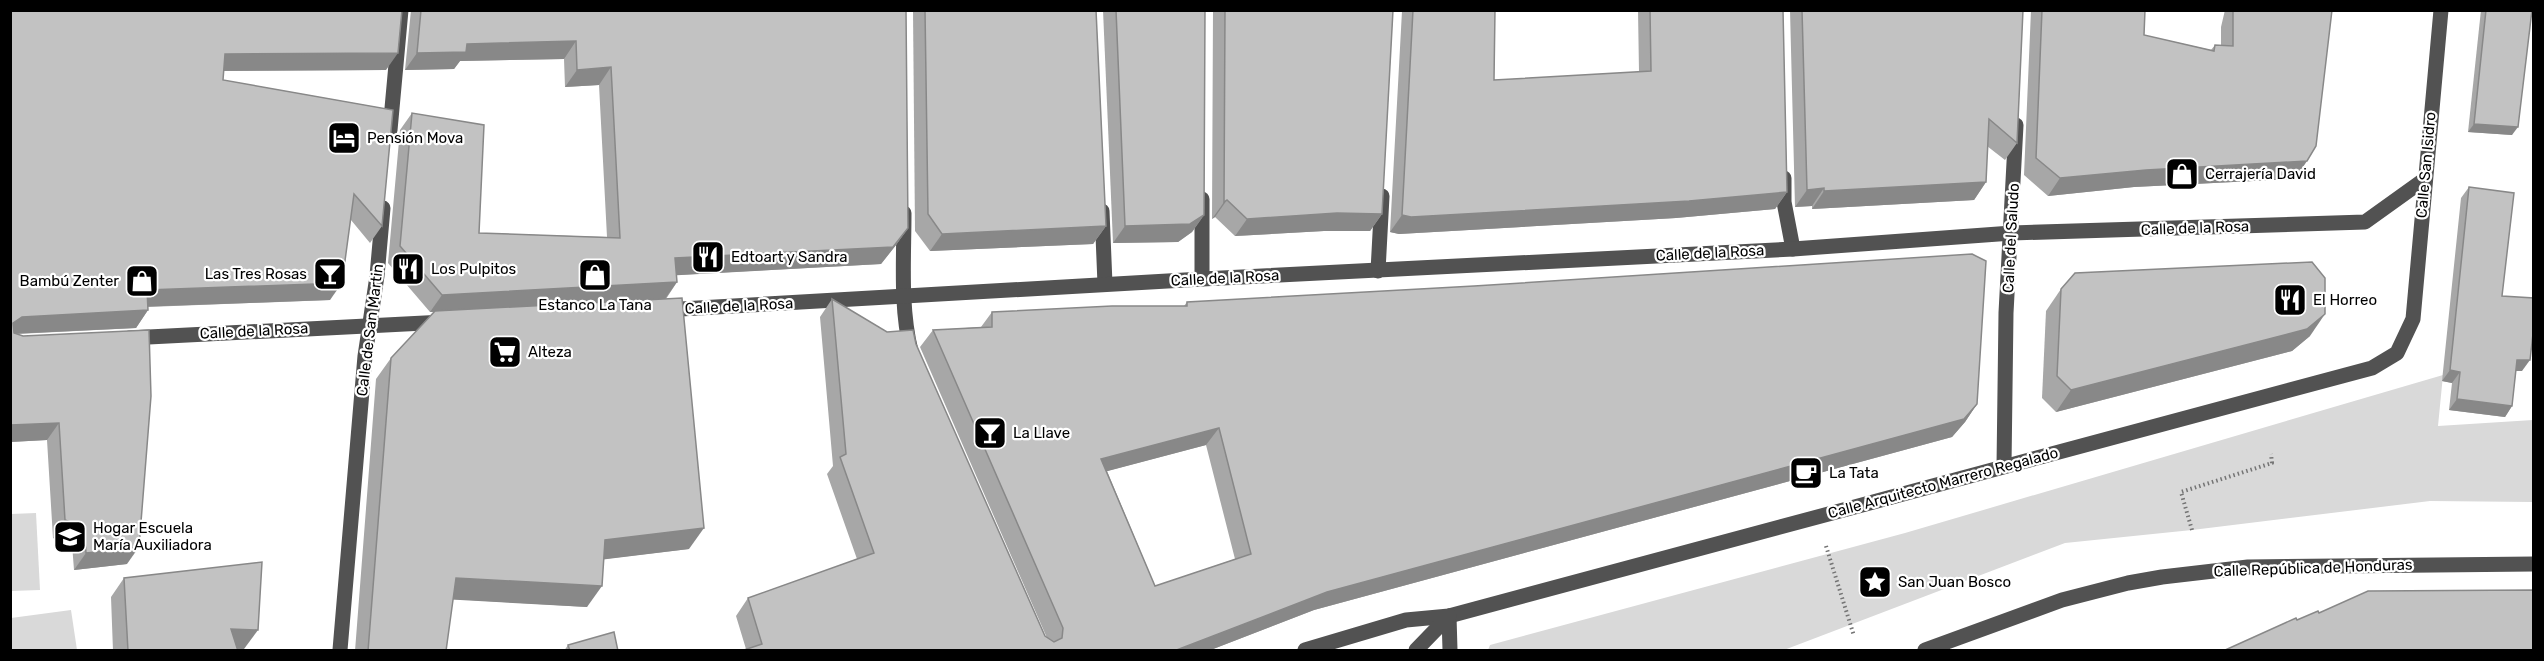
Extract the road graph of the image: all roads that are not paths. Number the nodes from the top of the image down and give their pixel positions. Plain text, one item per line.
1 (401, 10) edge
2 (2441, 10) edge
3 (2017, 104) edge
4 (389, 140) edge
5 (1784, 166) edge
6 (1383, 176) edge
7 (2425, 179) junction
8 (1202, 186) edge
9 (1101, 198) edge
10 (384, 199) edge
11 (904, 200) edge
12 (2012, 233) junction
13 (1792, 249) junction
14 (1378, 271) junction
15 (1202, 279) junction
16 (1105, 284) junction
17 (905, 297) junction
18 (643, 311) edge
19 (2413, 319) joint
20 (465, 321) edge
21 (370, 326) junction
22 (117, 338) edge
23 (918, 369) edge
24 (2004, 466) junction
25 (2534, 564) edge
26 (1449, 616) junction
27 (1342, 645) edge
28 (340, 651) edge
29 (1305, 651) edge
30 (1416, 651) edge
31 (1450, 651) edge
32 (1925, 651) edge

1 - 4 street
2 - 7 street, Calle San Isidro
3 - 12 street, Calle del Saludo
5 - 13 street
6 - 14 street
7 - 12 street, Calle de la Rosa
7 - 19 street, Calle San Isidro
8 - 15 street
9 - 16 street
10 - 21 street, Calle de San Martin
11 - 17 street
12 - 13 street, Calle de la Rosa
12 - 24 street, Calle del Saludo
13 - 14 street, Calle de la Rosa
14 - 15 street, Calle de la Rosa
15 - 16 street, Calle de la Rosa
16 - 17 street, Calle de la Rosa
17 - 18 street, Calle de la Rosa
17 - 23 street
19 - 24 street, Calle Arquitecto Marrero Regalado
20 - 21 street, Calle de la Rosa
21 - 22 street, Calle de la Rosa
21 - 28 street, Calle de San Martin
24 - 26 street, Calle Arquitecto Marrero Regalado
25 - 32 street, Calle República de Honduras
26 - 27 street, Calle Arquitecto Marrero Regalado
26 - 30 street
26 - 31 street
27 - 29 street, Calle Arquitecto Marrero Regalado

